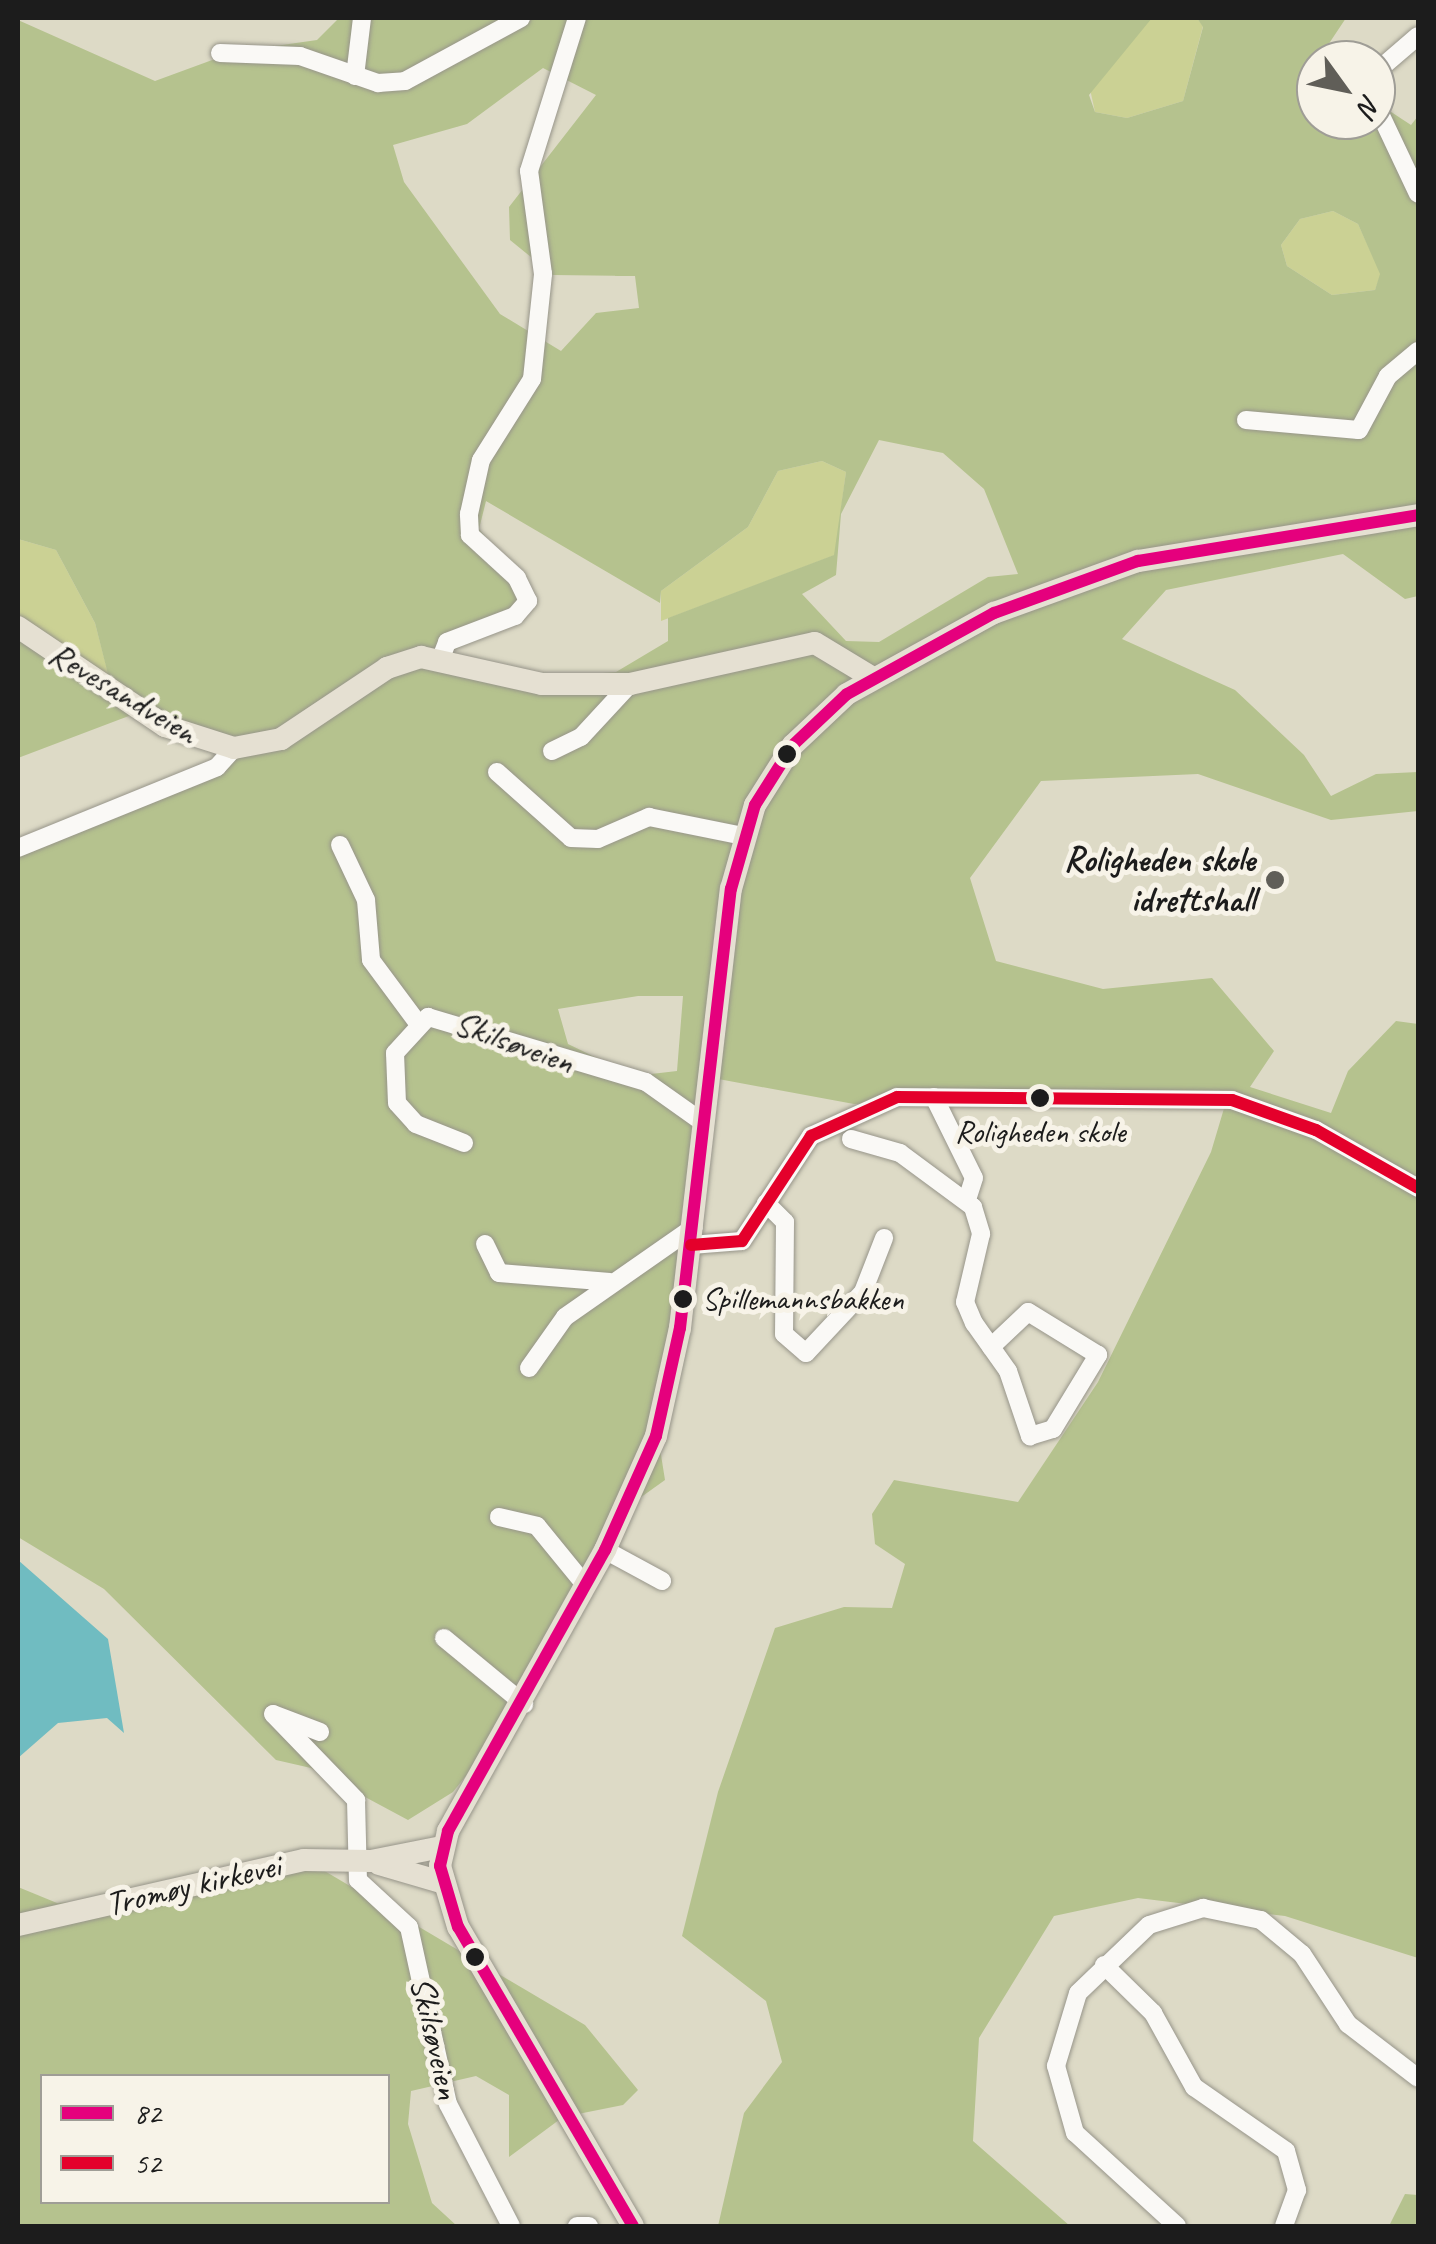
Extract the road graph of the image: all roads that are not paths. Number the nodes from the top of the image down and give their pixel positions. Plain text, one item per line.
1 (362, 18) edge
2 (521, 18) edge
3 (578, 18) edge
4 (1418, 36) edge
5 (220, 53) dead end
6 (1396, 55) edge
7 (355, 76) junction
8 (1393, 140) edge
9 (1418, 194) edge
10 (1418, 351) edge
11 (1246, 420) dead end
12 (1418, 515) edge
13 (18, 627) edge
14 (805, 644) junction
15 (441, 658) junction
16 (873, 678) junction
17 (630, 684) junction
18 (846, 694) junction
19 (234, 748) junction
20 (552, 751) dead end
21 (497, 772) dead end
22 (743, 836) junction
23 (340, 844) dead end
24 (18, 848) edge
25 (418, 1022) junction
26 (934, 1097) junction
27 (705, 1124) junction
28 (851, 1139) dead end
29 (464, 1143) dead end
30 (1418, 1188) edge
31 (967, 1200) junction
32 (766, 1203) junction
33 (692, 1236) junction
34 (884, 1238) dead end
35 (485, 1244) dead end
36 (610, 1282) junction
37 (992, 1346) junction
38 (529, 1368) dead end
39 (499, 1517) dead end
40 (605, 1550) junction
41 (662, 1582) dead end
42 (586, 1586) junction
43 (444, 1638) dead end
44 (524, 1704) junction
45 (320, 1732) dead end
46 (436, 1848) junction
47 (365, 1861) junction
48 (434, 1880) junction
49 (18, 1924) edge
50 (1104, 1965) junction
51 (1418, 2078) edge
52 (626, 2224) edge
53 (511, 2226) edge
54 (577, 2226) edge
55 (589, 2226) edge
56 (1177, 2226) edge
57 (1284, 2226) edge

1 - 7 street
2 - 7 street
3 - 15 street
4 - 6 street
5 - 7 street
8 - 9 street
10 - 11 street
12 - 16 main road
13 - 19 main road, Revesandveien
14 - 16 main road
14 - 17 main road, Revesandveien
14 - 18 main road
15 - 17 main road, Revesandveien
15 - 19 main road, Revesandveien
16 - 18 main road
17 - 20 street
18 - 22 main road
19 - 24 street, Revesandveien
21 - 22 street
22 - 27 main road
23 - 25 street
25 - 27 street, Skilsøveien
25 - 29 street, Skilsøveien
26 - 30 street
26 - 31 street
26 - 32 street
27 - 33 main road
28 - 31 street
31 - 37 street
32 - 33 street
32 - 34 street
33 - 36 street
33 - 40 main road
35 - 36 street
36 - 38 street
37 - 37 street
39 - 42 street
40 - 41 street
40 - 42 main road
42 - 44 main road
43 - 44 street
44 - 46 main road
45 - 47 street
46 - 47 main road, Tromøy kirkevei
46 - 48 main road
47 - 48 main road, Tromøy kirkevei
47 - 49 main road, Tromøy kirkevei
47 - 53 street, Skilsøveien
48 - 52 main road, Skilsøveien
50 - 51 street
50 - 56 street
50 - 57 street
54 - 55 street

